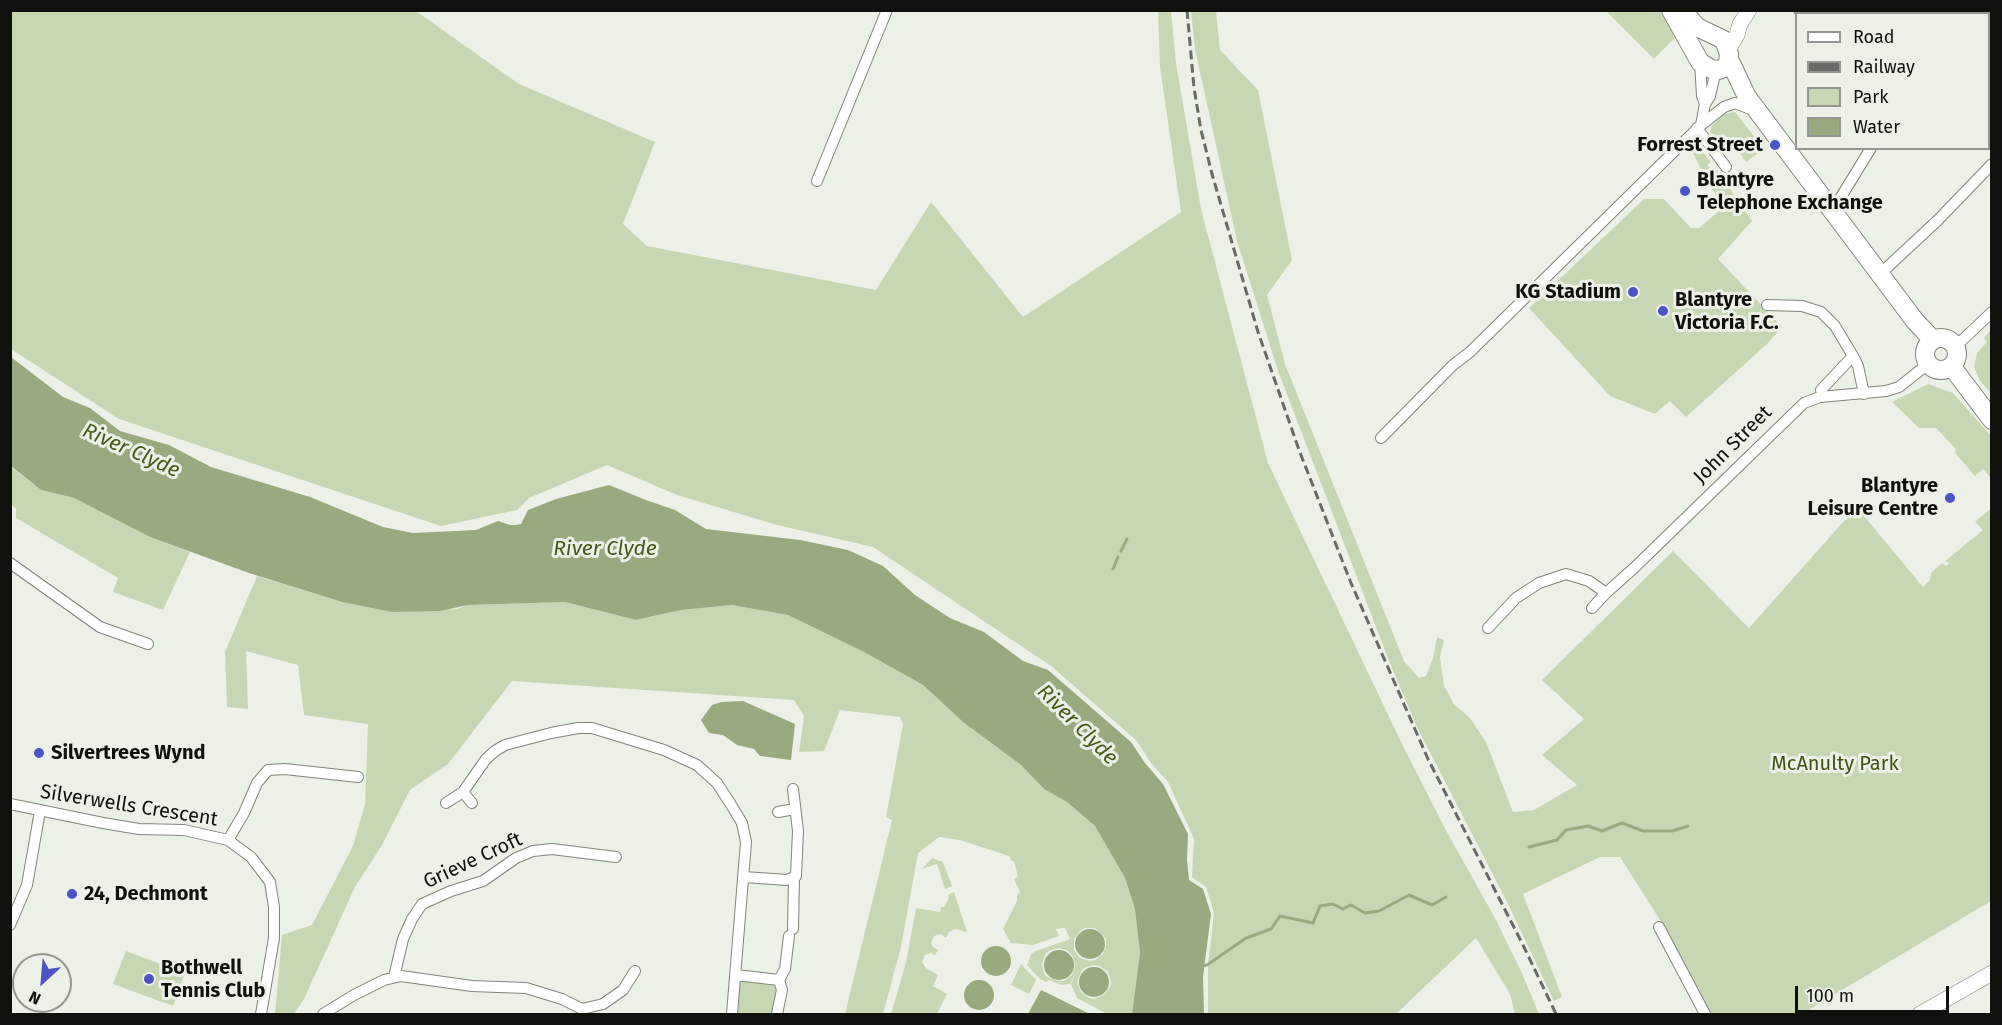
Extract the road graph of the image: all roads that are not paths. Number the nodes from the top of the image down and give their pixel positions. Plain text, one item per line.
1 (887, 10) edge
2 (1671, 10) edge
3 (1682, 10) edge
4 (1749, 10) edge
5 (1716, 55) junction
6 (1705, 104) junction
7 (1761, 114) junction
8 (1699, 127) junction
9 (1870, 150) edge
10 (1992, 164) edge
11 (1726, 167) dead end
12 (817, 181) dead end
13 (1833, 210) junction
14 (1880, 274) junction
15 (1767, 305) dead end
16 (1992, 312) edge
17 (1933, 340) junction
18 (1956, 346) junction
19 (1853, 356) junction
20 (1928, 364) junction
21 (1952, 367) junction
22 (1821, 390) dead end
23 (1864, 394) junction
24 (1992, 420) edge
25 (1381, 438) dead end
26 (10, 563) edge
27 (1606, 592) junction
28 (1592, 609) dead end
29 (1488, 628) dead end
30 (148, 644) dead end
31 (358, 777) dead end
32 (793, 789) dead end
33 (463, 792) junction
34 (446, 803) dead end
35 (472, 803) dead end
36 (10, 804) edge
37 (795, 809) junction
38 (40, 811) junction
39 (778, 812) dead end
40 (228, 840) junction
41 (616, 857) dead end
42 (744, 877) junction
43 (794, 878) junction
44 (10, 925) edge
45 (1659, 927) dead end
46 (635, 971) dead end
47 (736, 975) junction
48 (1991, 975) edge
49 (394, 977) junction
50 (779, 980) junction
51 (261, 1014) edge
52 (323, 1014) edge
53 (732, 1014) edge
54 (777, 1014) edge
55 (1705, 1014) edge
56 (1920, 1014) edge

1 - 12 street
2 - 5 main road
3 - 5 main road
4 - 5 street
5 - 6 street
5 - 6 street
5 - 7 main road
6 - 8 street
7 - 8 street
7 - 13 main road
8 - 11 street
8 - 25 street
9 - 13 street
10 - 14 street
13 - 14 main road
14 - 17 main road
15 - 19 street
16 - 18 street
17 - 18 main road
17 - 20 main road
18 - 21 main road
19 - 22 street
19 - 23 street
20 - 21 main road
20 - 23 street, John Street
21 - 24 main road
23 - 27 street, John Street
26 - 30 street
27 - 28 street, John Street
27 - 29 street
31 - 40 street
32 - 37 street
33 - 34 street
33 - 35 street
33 - 42 street
36 - 38 street, Silverwells Crescent
37 - 39 street
37 - 43 street
38 - 40 street, Silverwells Crescent
38 - 44 street
40 - 51 street, Silverwells Crescent
41 - 49 street, Grieve Croft
42 - 43 street
42 - 47 street
43 - 50 street
45 - 55 street
46 - 49 street
47 - 50 street
47 - 53 street
48 - 56 street
49 - 52 street
50 - 54 street

